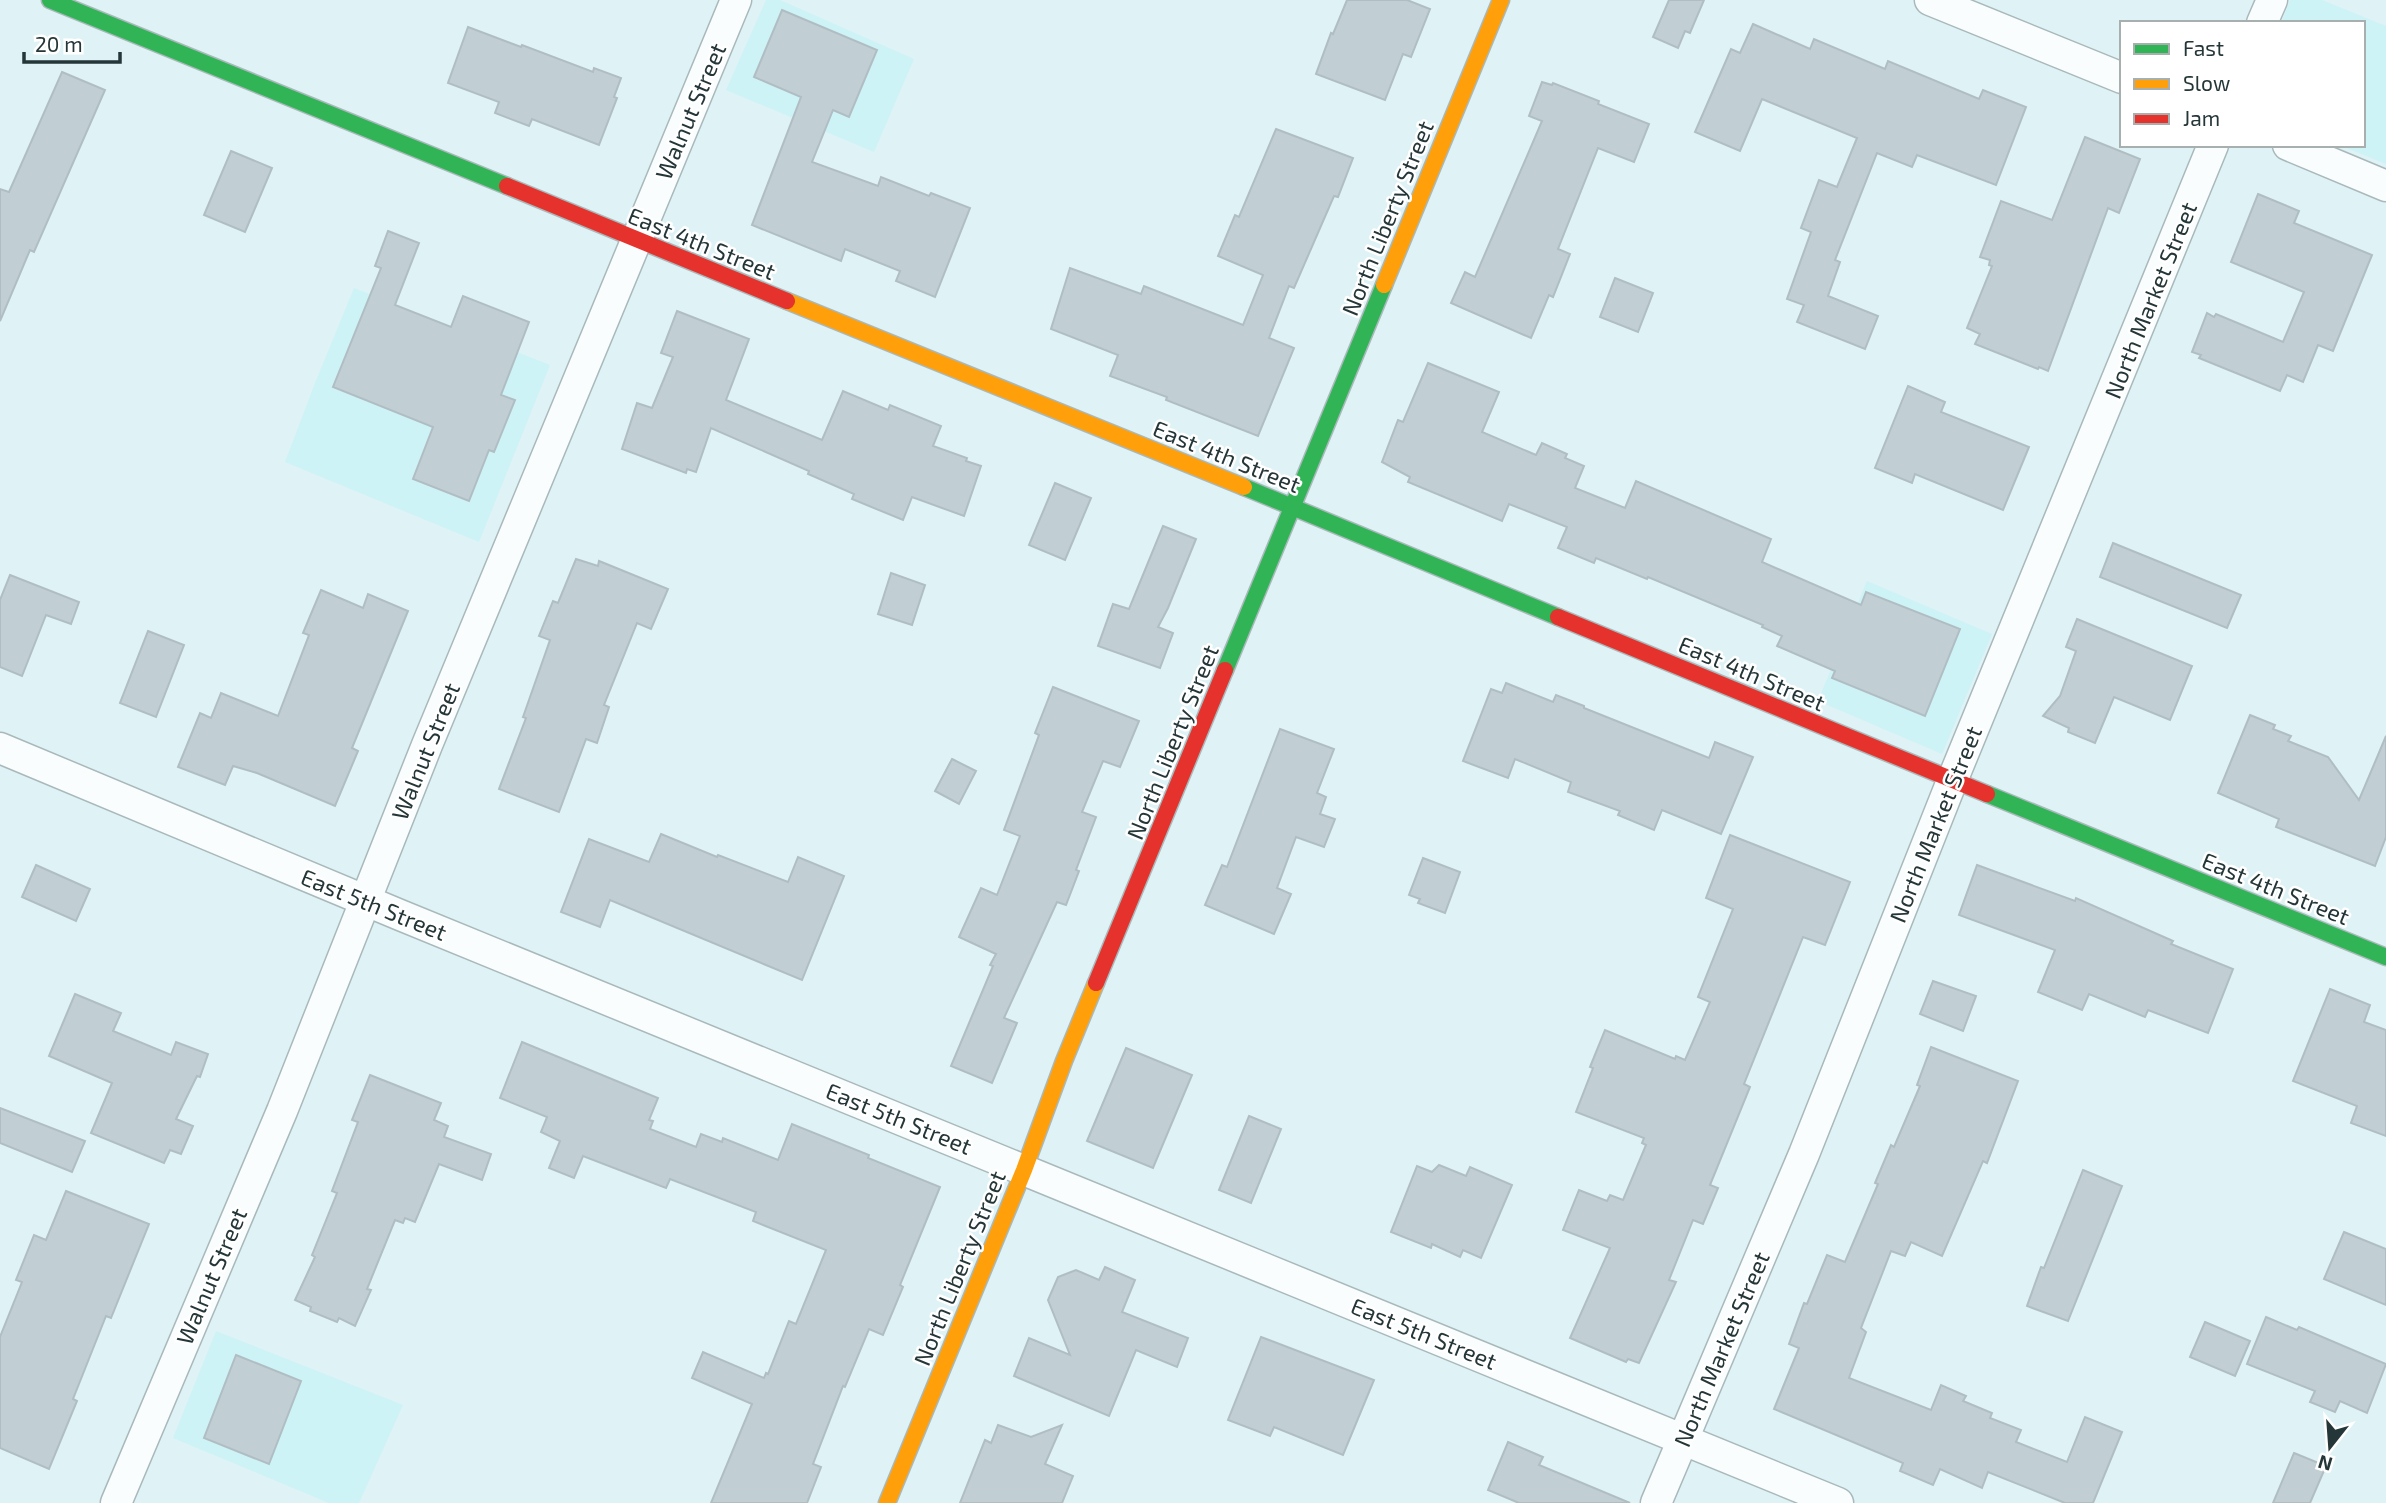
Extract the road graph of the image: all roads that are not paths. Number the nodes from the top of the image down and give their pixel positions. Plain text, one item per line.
1 (50, 0) edge
2 (736, 0) edge
3 (1501, 0) edge
4 (1930, 0) edge
5 (2272, 0) edge
6 (2263, 21) edge
7 (2120, 77) edge
8 (2212, 147) edge
9 (2293, 147) edge
10 (2386, 186) edge
11 (635, 240) junction
12 (1293, 508) junction
13 (0, 748) edge
14 (1952, 780) junction
15 (365, 900) junction
16 (2386, 957) edge
17 (1024, 1170) junction
18 (1682, 1439) junction
19 (116, 1503) edge
20 (887, 1503) edge
21 (1656, 1503) edge
22 (1838, 1503) edge

1 - 11 street, East 4th Street
2 - 11 street, Walnut Street
3 - 12 street, North Liberty Street
4 - 7 street
5 - 6 street
8 - 14 street, North Market Street
9 - 10 street
11 - 12 street, East 4th Street
11 - 15 street, Walnut Street
12 - 14 street, East 4th Street
12 - 17 street, North Liberty Street
13 - 15 street, East 5th Street
14 - 16 street, East 4th Street
14 - 18 street, North Market Street
15 - 17 street, East 5th Street
15 - 19 street, Walnut Street
17 - 18 street, East 5th Street
17 - 20 street, North Liberty Street
18 - 21 street, North Market Street
18 - 22 street, East 5th Street

